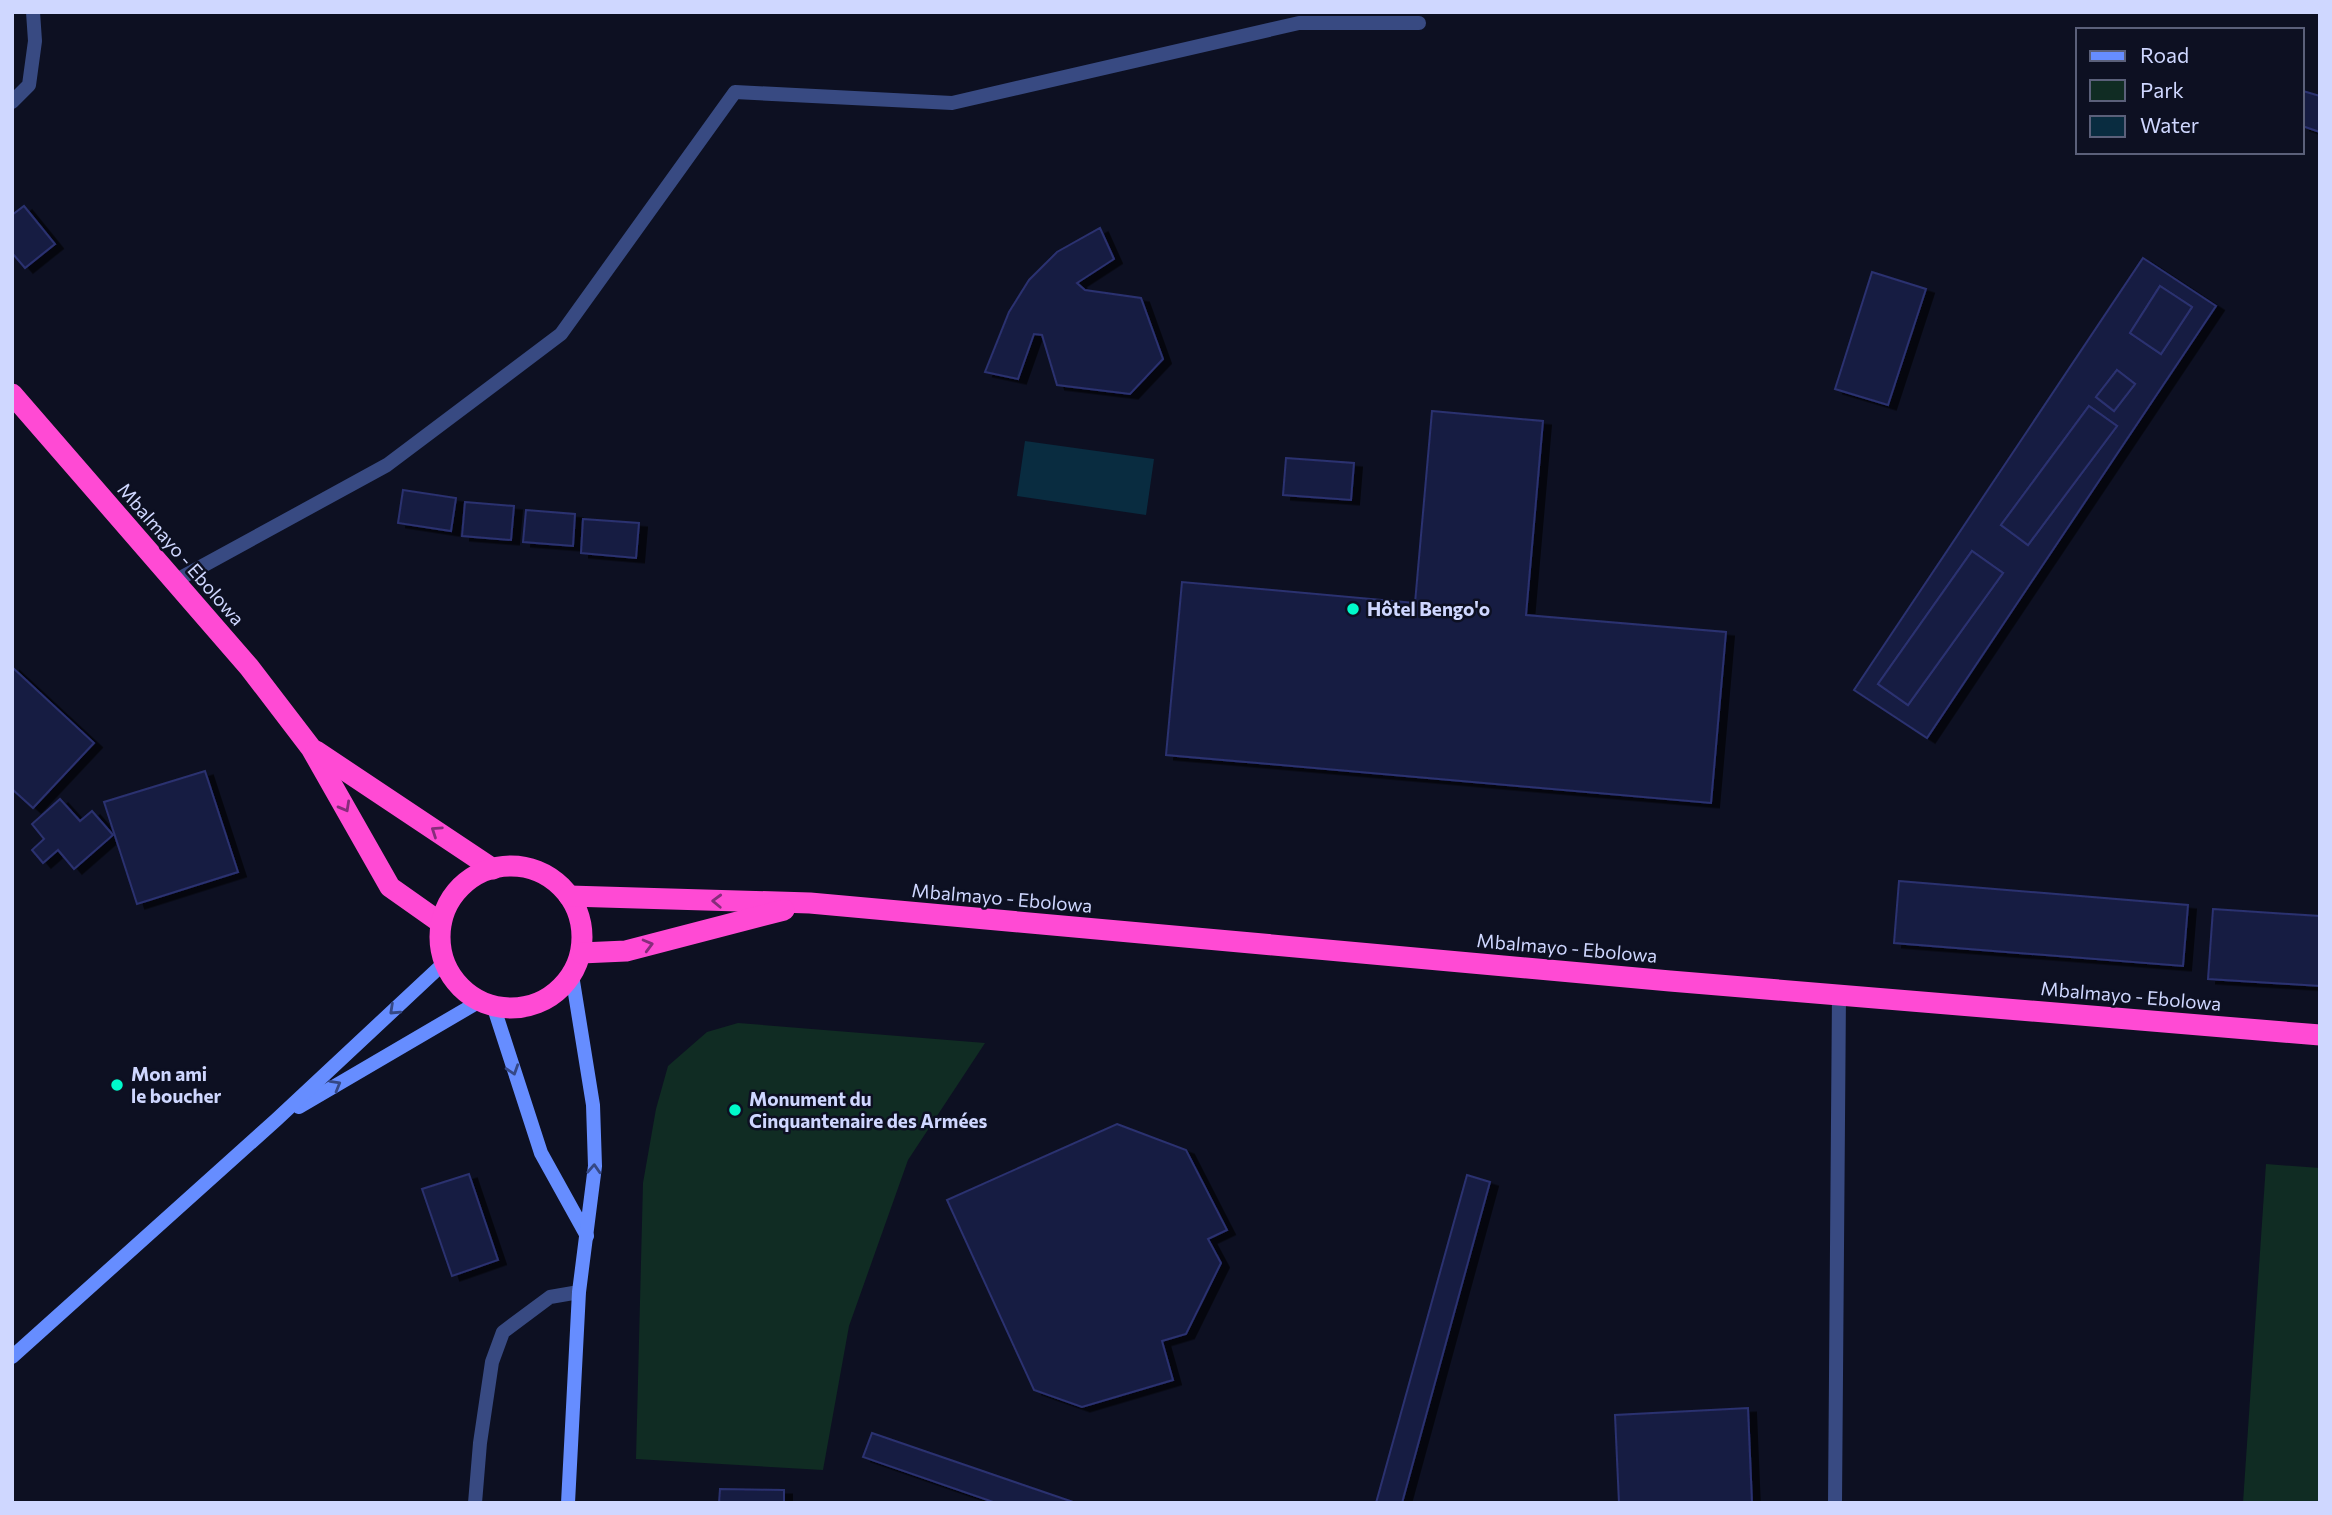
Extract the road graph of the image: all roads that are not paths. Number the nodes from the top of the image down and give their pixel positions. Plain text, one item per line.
1 (33, 12) edge
2 (1419, 23) dead end
3 (12, 102) edge
4 (12, 394) edge
5 (175, 581) junction
6 (311, 748) junction
7 (493, 869) junction
8 (569, 896) junction
9 (810, 903) junction
10 (442, 923) junction
11 (580, 953) junction
12 (444, 963) junction
13 (572, 975) junction
14 (1839, 993) junction
15 (486, 1003) junction
16 (2320, 1035) edge
17 (276, 1120) junction
18 (587, 1236) junction
19 (579, 1292) junction
20 (12, 1357) edge
21 (475, 1503) edge
22 (568, 1503) edge
23 (1835, 1503) edge

1 - 3 street
2 - 5 street
4 - 5 highway, Mbalmayo - Ebolowa
5 - 6 highway, Mbalmayo - Ebolowa
7 -> 6 highway, Mbalmayo - Ebolowa
6 -> 10 highway, Mbalmayo - Ebolowa
7 - 8 highway
7 - 10 highway
9 -> 8 highway, Mbalmayo - Ebolowa
8 - 11 highway
11 -> 9 highway, Mbalmayo - Ebolowa
9 - 14 highway, Mbalmayo - Ebolowa
10 - 12 highway
11 - 13 highway
12 - 15 highway
12 -> 17 main road
13 - 15 highway
18 -> 13 main road
14 - 16 highway, Mbalmayo - Ebolowa
14 - 23 street
17 -> 15 main road
15 -> 18 main road
17 - 20 main road
18 - 19 main road
19 - 21 street
19 - 22 main road

